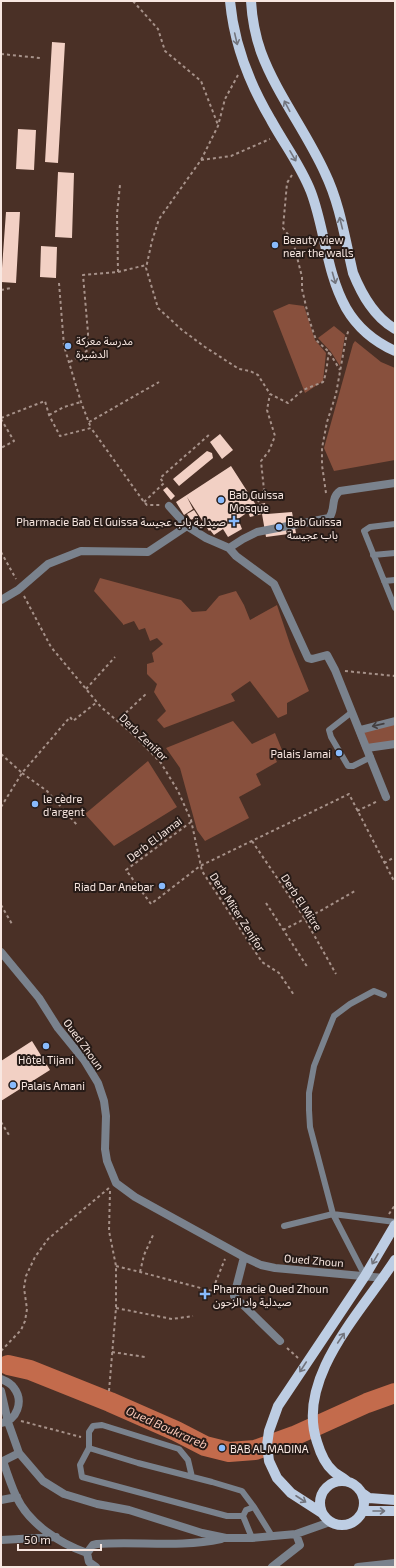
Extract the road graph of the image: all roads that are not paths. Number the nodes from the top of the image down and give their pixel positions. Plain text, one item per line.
1 (230, 1) edge
2 (251, 1) edge
3 (395, 330) edge
4 (395, 352) edge
5 (395, 483) edge
6 (169, 506) road end
7 (395, 524) edge
8 (187, 526) junction
9 (229, 548) junction
10 (395, 553) edge
11 (374, 556) junction
12 (395, 580) edge
13 (384, 581) junction
14 (1, 600) edge
15 (395, 608) edge
16 (352, 712) junction
17 (395, 721) edge
18 (360, 730) junction
19 (395, 744) edge
20 (367, 748) junction
21 (371, 757) junction
22 (386, 797) road end
23 (1, 952) edge
24 (384, 995) dead end
25 (332, 1214) junction
26 (395, 1222) edge
27 (395, 1225) edge
28 (284, 1226) dead end
29 (244, 1257) junction
30 (395, 1260) edge
31 (365, 1276) junction
32 (384, 1278) junction
33 (280, 1341) road end
34 (1, 1379) edge
35 (1, 1391) edge
36 (7, 1421) edge
37 (89, 1448) junction
38 (19, 1453) junction
39 (2, 1461) edge
40 (192, 1477) junction
41 (348, 1482) junction
42 (362, 1493) junction
43 (16, 1497) junction
44 (1, 1500) edge
45 (395, 1500) edge
46 (254, 1507) junction
47 (363, 1511) junction
48 (395, 1511) edge
49 (322, 1513) junction
50 (243, 1516) junction
51 (330, 1522) junction
52 (296, 1534) junction
53 (272, 1536) junction
54 (56, 1537) junction
55 (226, 1538) junction
56 (252, 1538) junction
57 (1, 1540) edge
58 (87, 1553) junction
59 (395, 1563) edge
60 (96, 1567) edge
61 (272, 1567) edge
62 (358, 1567) edge
63 (362, 1567) edge

1 -> 4 main road
3 -> 2 main road
5 - 9 street
6 - 8 street
7 - 11 lane
8 - 9 street
8 - 14 street
9 - 16 street
10 - 11 lane
11 - 13 lane
12 - 13 lane
13 - 15 lane
16 - 18 street
16 - 21 lane
17 -> 18 street
18 - 20 street
19 - 20 street
20 - 21 street
21 - 22 street
23 - 29 street, Oued Zhoun
24 - 25 lane
25 - 26 lane
25 - 28 lane
25 - 31 lane
27 -> 31 main road
29 - 31 street, Oued Zhoun
29 - 33 street
30 - 32 main road
31 - 32 street, Oued Zhoun
31 -> 49 main road
41 -> 32 main road
34 - 36 street
35 - 36 street
36 - 38 street
37 - 40 lane
37 - 40 lane
37 - 50 lane
38 - 39 street
38 - 55 street
39 - 43 street
40 - 46 lane
41 - 42 main road
41 - 49 main road
42 - 45 main road
42 - 47 main road
43 - 44 street
43 - 54 street
46 - 50 lane
46 - 53 lane
47 -> 48 main road
47 - 51 main road
49 - 51 main road
50 - 56 lane
51 - 52 street
52 - 53 street
52 - 61 street
53 - 56 street
54 - 57 street
54 - 58 street
55 - 56 street
55 - 58 street
58 - 60 street
59 - 63 street
62 - 63 street

